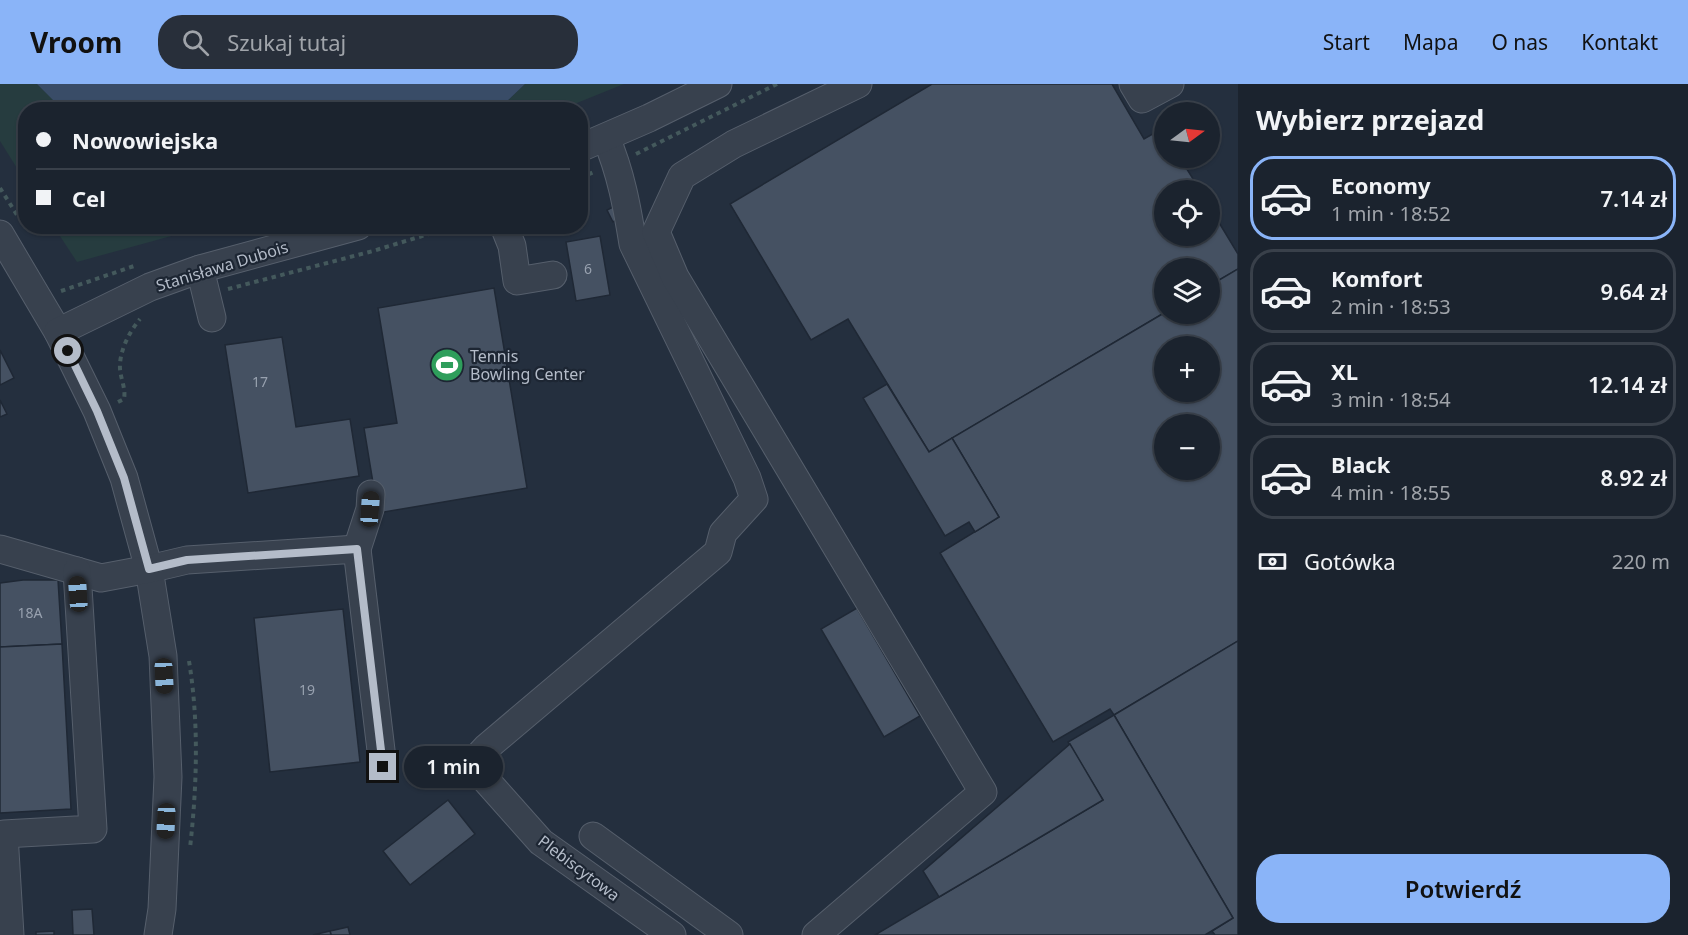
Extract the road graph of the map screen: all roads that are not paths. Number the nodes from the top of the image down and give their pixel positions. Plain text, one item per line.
1 (718, 84) edge
2 (858, 84) edge
3 (1133, 84) edge
4 (1170, 84) edge
5 (606, 138) junction
6 (588, 145) edge
7 (0, 234) edge
8 (329, 234) edge
9 (507, 234) edge
10 (200, 269) junction
11 (553, 275) dead end
12 (209, 307) road end
13 (58, 332) junction
14 (371, 494) dead end
15 (0, 549) edge
16 (357, 549) junction
17 (149, 569) junction
18 (77, 571) junction
19 (383, 767) dead end
20 (593, 836) dead end
21 (10, 935) edge
22 (158, 935) edge
23 (672, 935) edge
24 (729, 935) edge
25 (816, 935) edge

1 - 5 street
2 - 25 street
3 - 4 street
5 - 6 street
5 - 23 street, Plebiscytowa
7 - 13 street
8 - 10 street, Stanisława Dubois
9 - 11 street
10 - 12 street
10 - 13 street, Stanisława Dubois
13 - 17 street
14 - 16 street
15 - 18 street
16 - 17 street
16 - 19 street
17 - 18 street
17 - 22 street
18 - 21 street
20 - 24 street

